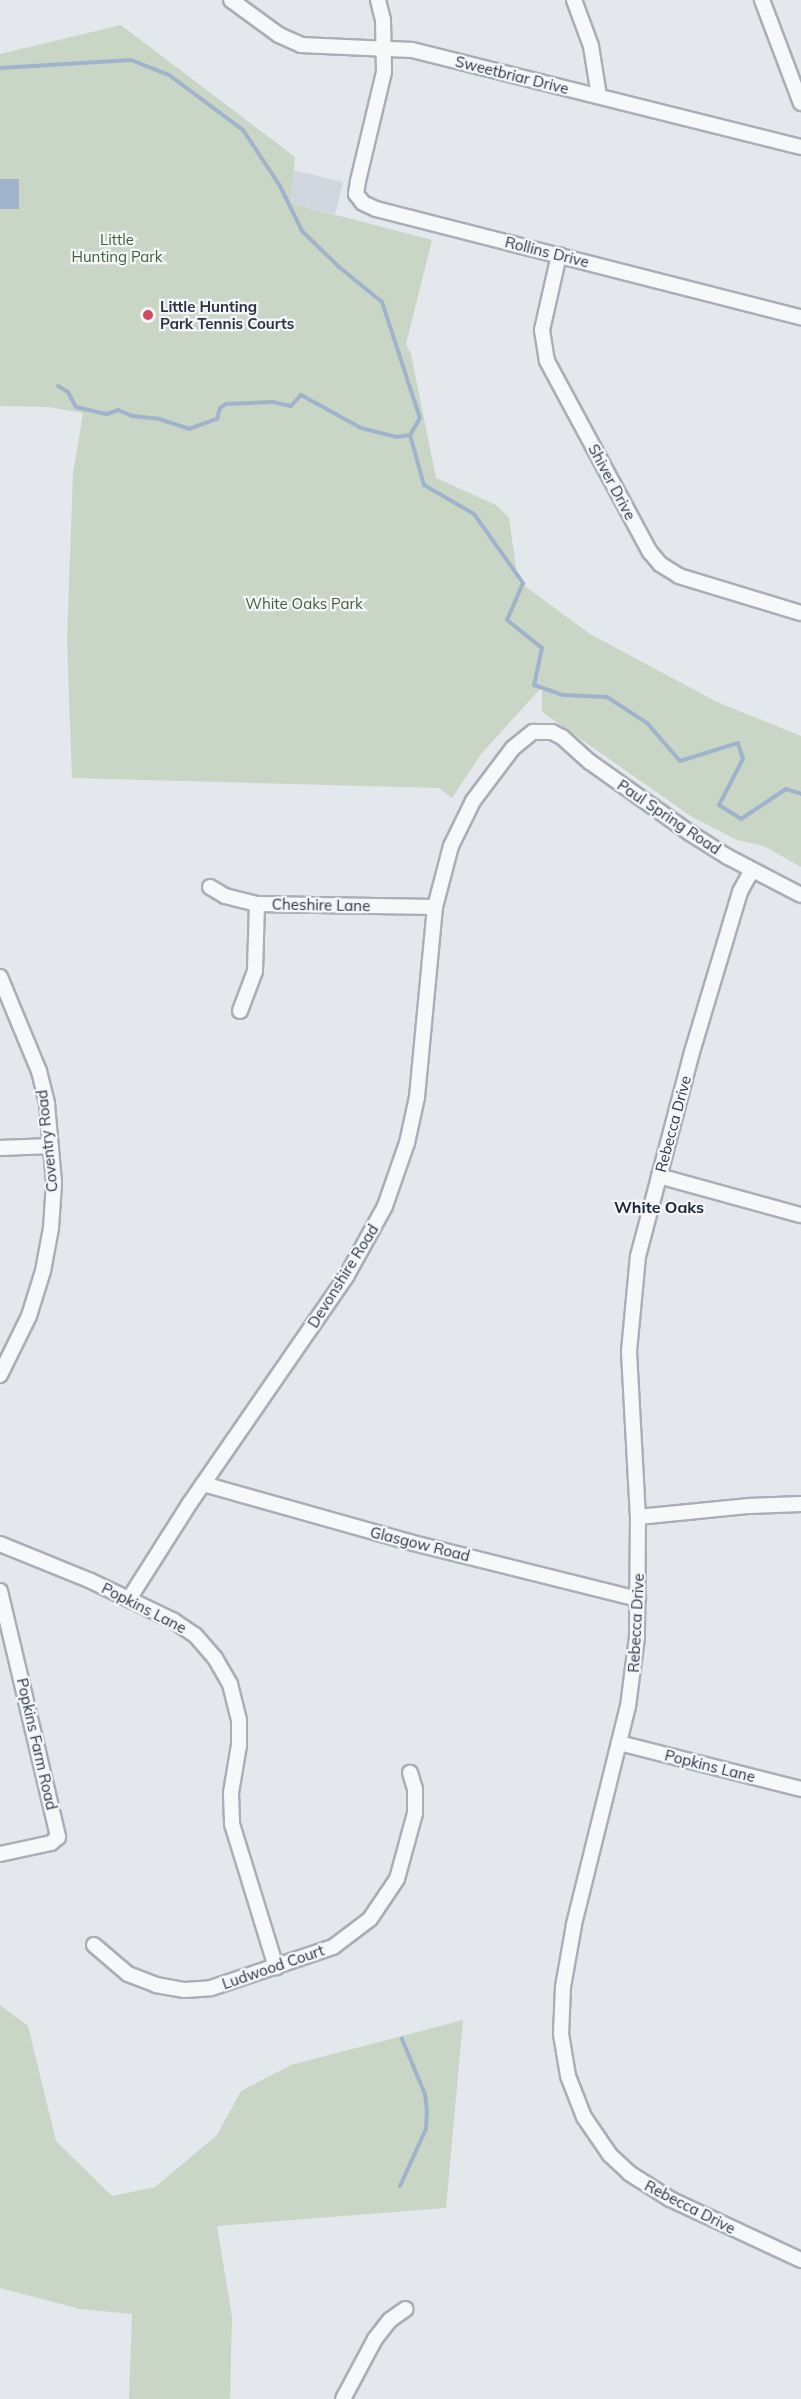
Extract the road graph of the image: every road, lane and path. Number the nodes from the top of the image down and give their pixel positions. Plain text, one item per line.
1 (231, 0) edge
2 (378, 0) edge
3 (574, 0) edge
4 (762, 0) edge
5 (383, 47) junction
6 (598, 96) junction
7 (801, 103) edge
8 (801, 147) edge
9 (559, 255) junction
10 (801, 317) edge
11 (801, 613) edge
12 (544, 730) joint
13 (752, 870) junction
14 (210, 887) dead end
15 (801, 895) edge
16 (257, 904) junction
17 (435, 907) junction
18 (0, 977) edge
19 (240, 1011) dead end
20 (51, 1146) junction
21 (0, 1148) edge
22 (659, 1176) junction
23 (801, 1215) edge
24 (0, 1376) edge
25 (203, 1484) junction
26 (801, 1504) edge
27 (638, 1517) junction
28 (0, 1544) edge
29 (0, 1591) edge
30 (129, 1599) junction
31 (638, 1599) junction
32 (619, 1743) junction
33 (410, 1773) dead end
34 (801, 1789) edge
35 (0, 1854) edge
36 (94, 1945) dead end
37 (276, 1967) junction
38 (801, 2260) edge
39 (406, 2309) dead end
40 (343, 2399) edge

1 - 5 street, Sweetbriar Drive
2 - 5 street
3 - 6 street
4 - 7 street
5 - 6 street, Sweetbriar Drive
5 - 9 street, Rollins Drive
6 - 8 street, Sweetbriar Drive
9 - 10 street, Rollins Drive
9 - 11 street, Shiver Drive
12 - 13 street, Paul Spring Road
12 - 17 street, Devonshire Road
13 - 15 street, Paul Spring Road
13 - 22 street, Rebecca Drive
14 - 16 street, Cheshire Lane
16 - 17 street, Cheshire Lane
16 - 19 street
17 - 25 street, Devonshire Road
18 - 20 street, Coventry Road
20 - 21 street
20 - 24 street, Coventry Road
22 - 23 street
22 - 27 street, Rebecca Drive
25 - 30 street, Devonshire Road
25 - 31 street, Glasgow Road
26 - 27 street
27 - 31 street, Rebecca Drive
28 - 30 street, Popkins Lane
29 - 35 street, Popkins Farm Road
30 - 37 street, Popkins Lane
31 - 32 street, Rebecca Drive
32 - 34 street, Popkins Lane
32 - 38 street, Rebecca Drive
33 - 37 street, Ludwood Court
36 - 37 street, Ludwood Court
39 - 40 street

